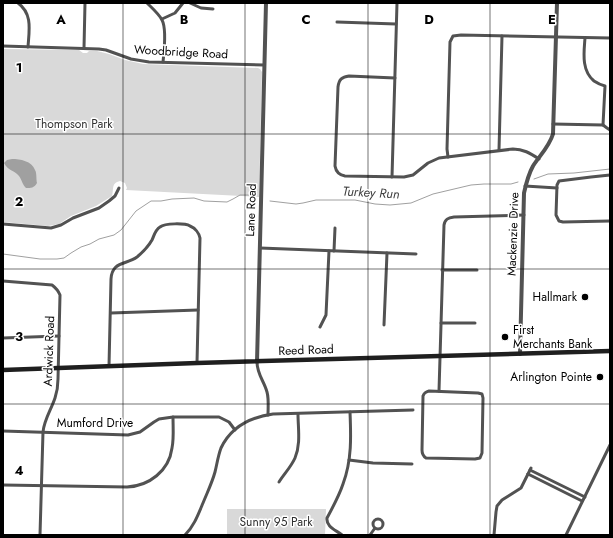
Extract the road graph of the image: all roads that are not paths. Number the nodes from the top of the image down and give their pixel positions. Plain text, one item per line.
1 (18, 3) edge
2 (85, 3) edge
3 (148, 3) edge
4 (184, 3) edge
5 (190, 3) edge
6 (266, 3) edge
7 (397, 3) edge
8 (557, 3) edge
9 (213, 9) dead end
10 (162, 19) junction
11 (337, 22) dead end
12 (396, 24) junction
13 (502, 36) junction
14 (556, 37) junction
15 (585, 38) junction
16 (610, 38) edge
17 (3, 46) edge
18 (28, 47) junction
19 (84, 48) junction
20 (163, 62) junction
21 (264, 65) junction
22 (395, 78) junction
23 (605, 86) junction
24 (610, 86) edge
25 (553, 124) junction
26 (603, 125) junction
27 (610, 130) edge
28 (499, 150) junction
29 (448, 157) junction
30 (539, 159) junction
31 (610, 175) edge
32 (392, 177) junction
33 (525, 186) junction
34 (119, 188) dead end
35 (557, 188) junction
36 (524, 215) junction
37 (610, 221) edge
38 (3, 224) edge
39 (335, 228) dead end
40 (260, 248) junction
41 (329, 251) junction
42 (334, 251) junction
43 (387, 253) junction
44 (416, 254) dead end
45 (442, 270) junction
46 (477, 270) dead end
47 (3, 281) edge
48 (198, 310) junction
49 (111, 313) junction
50 (441, 323) junction
51 (475, 323) dead end
52 (384, 325) dead end
53 (320, 327) dead end
54 (59, 336) junction
55 (3, 338) edge
56 (610, 352) edge
57 (520, 354) junction
58 (440, 356) junction
59 (257, 362) junction
60 (197, 363) junction
61 (109, 366) junction
62 (58, 368) junction
63 (3, 370) edge
64 (439, 391) junction
65 (413, 410) dead end
66 (350, 412) junction
67 (298, 414) junction
68 (268, 415) junction
69 (173, 418) junction
70 (235, 430) junction
71 (3, 431) edge
72 (43, 432) junction
73 (610, 445) edge
74 (349, 460) junction
75 (412, 464) dead end
76 (528, 474) junction
77 (279, 482) dead end
78 (3, 485) edge
79 (41, 486) junction
80 (584, 496) junction
81 (582, 501) junction
82 (375, 528) dead end
83 (40, 535) edge
84 (185, 535) edge
85 (342, 535) edge
86 (370, 535) edge
87 (494, 535) edge
88 (566, 535) edge

1 - 18 street
2 - 19 street
3 - 10 street
4 - 10 street
5 - 9 street
6 - 21 street, Lane Road
7 - 12 street
8 - 14 street, Mackenzie Drive
10 - 20 street
11 - 12 street
12 - 22 street
13 - 14 street
13 - 28 street
13 - 29 street
14 - 15 street
14 - 25 street, Mackenzie Drive
15 - 16 street
15 - 23 street
17 - 18 street, Woodbridge Road
18 - 19 street, Woodbridge Road
19 - 20 street, Woodbridge Road
20 - 21 street, Woodbridge Road
21 - 40 street, Lane Road
22 - 32 street
22 - 32 street
23 - 24 street
23 - 26 street
25 - 26 street
25 - 30 street, Mackenzie Drive
26 - 27 street
28 - 29 street
28 - 30 street
29 - 32 street
30 - 33 street, Mackenzie Drive
31 - 35 street
33 - 35 street
33 - 36 street, Mackenzie Drive
34 - 38 street
35 - 37 street
36 - 45 street
36 - 57 street, Mackenzie Drive
39 - 42 street
40 - 41 street
40 - 59 street, Lane Road
41 - 42 street
41 - 53 street
42 - 43 street
43 - 44 street
43 - 52 street
45 - 46 street
45 - 50 street
47 - 54 street, Ardwick Road
48 - 49 street
48 - 49 street
48 - 60 street
49 - 61 street
50 - 51 street
50 - 58 street
54 - 55 street
54 - 62 street, Ardwick Road
56 - 57 main road, Reed Road
57 - 58 main road, Reed Road
58 - 59 main road, Reed Road
58 - 64 street
59 - 60 main road, Reed Road
59 - 68 street, Lane Road
60 - 61 main road, Reed Road
61 - 62 main road, Reed Road
62 - 63 main road, Reed Road
62 - 72 street, Ardwick Road
64 - 64 street
65 - 66 street
66 - 67 street
66 - 74 street
67 - 68 street
67 - 77 street
68 - 70 street
69 - 70 street, Mumford Drive
69 - 72 street, Mumford Drive
69 - 79 street
70 - 84 street
71 - 72 street, Mumford Drive
72 - 79 street, Ardwick Road
73 - 80 street
74 - 75 street
74 - 85 street
76 - 80 street
76 - 81 street
76 - 87 street
78 - 79 street
79 - 83 street, Ardwick Road
80 - 81 street
81 - 88 street
82 - 86 street

